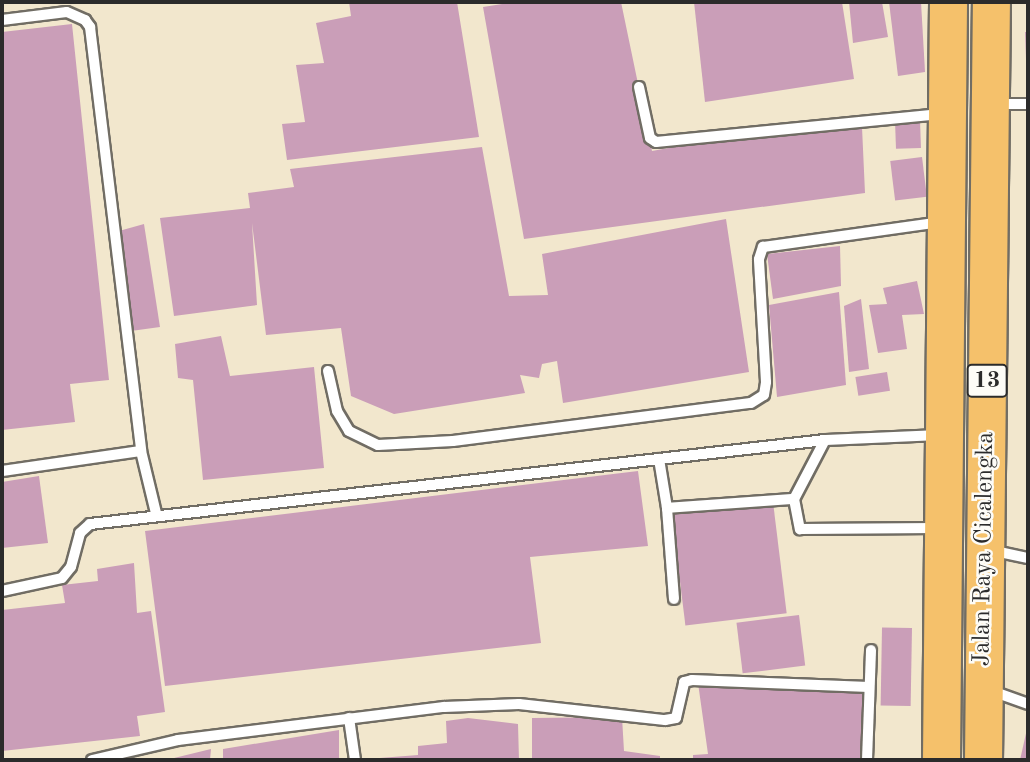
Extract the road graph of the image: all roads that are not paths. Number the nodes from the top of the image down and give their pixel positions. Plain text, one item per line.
1 (948, 2) edge
2 (991, 2) edge
3 (2, 20) edge
4 (639, 87) dead end
5 (991, 104) junction
6 (1028, 104) edge
7 (947, 113) junction
8 (948, 221) junction
9 (328, 371) dead end
10 (946, 435) junction
11 (825, 440) junction
12 (141, 451) junction
13 (659, 458) junction
14 (2, 471) edge
15 (794, 499) junction
16 (667, 508) junction
17 (156, 513) junction
18 (944, 528) junction
19 (984, 549) junction
20 (1028, 558) edge
21 (2, 591) edge
22 (674, 599) dead end
23 (871, 650) dead end
24 (869, 687) junction
25 (984, 688) junction
26 (1028, 704) edge
27 (349, 718) junction
28 (92, 760) edge
29 (355, 760) edge
30 (867, 760) edge
31 (942, 760) edge
32 (983, 760) edge

1 - 7 highway, Jalan Raya Cicalengka / 13
2 - 5 highway, Jalan Raya Cicalengka / 13
3 - 12 lane
4 - 7 lane
5 - 6 lane
5 - 19 highway, Jalan Raya Cicalengka / 13
7 - 8 highway, Jalan Raya Cicalengka / 13
8 - 9 lane
8 - 10 highway, Jalan Raya Cicalengka / 13
10 - 11 lane
10 - 18 highway, Jalan Raya Cicalengka / 13
11 - 13 lane
11 - 15 lane
12 - 14 lane
12 - 17 lane
13 - 16 lane
13 - 17 lane
15 - 16 lane
15 - 18 lane
16 - 22 lane
17 - 21 lane
18 - 31 highway, Jalan Raya Cicalengka / 13
19 - 20 lane
19 - 25 highway, Jalan Raya Cicalengka / 13
23 - 24 lane
24 - 27 lane
24 - 30 lane
25 - 26 lane
25 - 32 highway, Jalan Raya Cicalengka / 13
27 - 28 lane
27 - 29 lane

